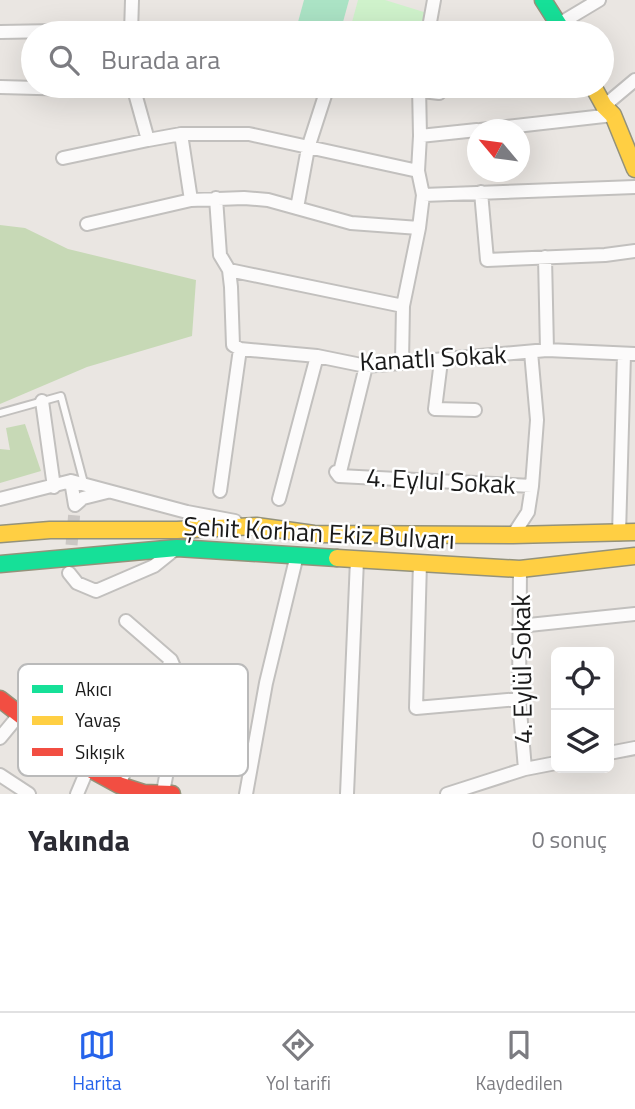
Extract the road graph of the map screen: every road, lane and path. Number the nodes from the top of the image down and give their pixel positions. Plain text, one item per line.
1 (132, 0) edge
2 (434, 0) edge
3 (543, 0) edge
4 (599, 0) edge
5 (131, 21) edge
6 (430, 21) edge
7 (556, 21) edge
8 (571, 21) edge
9 (0, 32) edge
10 (21, 32) edge
11 (635, 80) edge
12 (0, 87) edge
13 (21, 88) edge
14 (136, 98) edge
15 (324, 98) edge
16 (418, 98) edge
17 (601, 98) edge
18 (609, 110) junction
19 (530, 122) edge
20 (467, 131) edge
21 (181, 134) junction
22 (420, 136) junction
23 (148, 140) junction
24 (308, 148) junction
25 (63, 158) dead end
26 (635, 169) edge
27 (418, 171) junction
28 (635, 187) edge
29 (481, 192) junction
30 (423, 195) junction
31 (216, 198) junction
32 (191, 200) junction
33 (298, 208) junction
34 (87, 224) dead end
35 (419, 228) junction
36 (635, 251) edge
37 (545, 257) junction
38 (229, 270) junction
39 (403, 306) junction
40 (236, 347) junction
41 (547, 350) junction
42 (531, 352) junction
43 (629, 354) edge
44 (317, 356) junction
45 (441, 361) junction
46 (402, 362) junction
47 (366, 366) junction
48 (41, 401) junction
49 (475, 410) dead end
50 (0, 413) edge
51 (71, 481) junction
52 (84, 485) junction
53 (532, 486) junction
54 (54, 487) junction
55 (220, 491) dead end
56 (110, 492) junction
57 (0, 499) edge
58 (279, 499) dead end
59 (256, 526) junction
60 (627, 533) edge
61 (0, 534) edge
62 (513, 535) junction
63 (177, 548) junction
64 (296, 555) junction
65 (635, 556) edge
66 (357, 560) junction
67 (420, 562) junction
68 (0, 564) edge
69 (520, 569) junction
70 (69, 573) dead end
71 (635, 614) edge
72 (126, 621) dead end
73 (519, 626) junction
74 (171, 660) junction
75 (169, 664) edge
76 (173, 664) edge
77 (0, 699) edge
78 (519, 699) junction
79 (18, 714) edge
80 (18, 716) edge
81 (0, 738) edge
82 (635, 748) edge
83 (614, 752) edge
84 (551, 764) edge
85 (525, 769) junction
86 (0, 775) edge
87 (85, 776) edge
88 (103, 776) edge
89 (124, 776) edge
90 (120, 785) junction
91 (167, 793) edge
92 (29, 794) edge
93 (77, 794) edge
94 (144, 794) edge
95 (246, 794) edge
96 (347, 794) edge
97 (447, 794) edge

1 - 5 street
2 - 6 street
3 - 7 main road
4 - 8 street
9 - 10 street
11 - 18 street
12 - 13 street
14 - 23 street
15 - 24 street
16 - 22 street
17 - 18 main road
18 - 19 street
18 - 26 main road
20 - 22 street
21 - 23 street
21 - 24 street
21 - 32 street
22 - 27 street
23 - 25 street
24 - 27 street
24 - 33 street
27 - 30 street
28 - 29 street
29 - 30 street
29 - 37 street
30 - 35 street
31 - 32 street
31 - 33 street
31 - 38 street
32 - 34 street
33 - 35 street
35 - 39 street
36 - 37 street
37 - 41 street
38 - 39 street
38 - 40 street
39 - 46 street
40 - 44 street, Kanatlı Sokak
40 - 55 street
41 - 42 street, Kanatlı Sokak
41 - 43 street, Kanatlı Sokak
42 - 45 street, Kanatlı Sokak
42 - 53 street
43 - 60 street
44 - 47 street, Kanatlı Sokak
44 - 58 street
45 - 46 street, Kanatlı Sokak
45 - 49 street
46 - 47 street, Kanatlı Sokak
47 - 53 street, 4. Eylul Sokak
48 - 50 lane
48 - 52 lane
48 - 54 street
51 - 52 street
51 - 54 street
51 - 56 street
52 - 56 street
53 - 62 street, 4. Eylul Sokak
54 - 57 street
56 - 59 street
59 - 61 main road, Şehit Korhan Ekiz Bulvarı
59 - 62 main road, Şehit Korhan Ekiz Bulvarı
60 - 62 main road, Şehit Korhan Ekiz Bulvarı
63 - 64 main road, Şehit Korhan Ekiz Bulvarı
63 - 68 main road, Şehit Korhan Ekiz Bulvarı
63 - 70 street
64 - 66 main road, Şehit Korhan Ekiz Bulvarı
64 - 95 street
65 - 69 main road, Şehit Korhan Ekiz Bulvarı
66 - 67 main road, Şehit Korhan Ekiz Bulvarı
66 - 96 street
67 - 69 main road, Şehit Korhan Ekiz Bulvarı
67 - 78 street
69 - 73 street, 4. Eylül Sokak
71 - 73 street
72 - 74 street
73 - 78 street, 4. Eylül Sokak
74 - 75 street
74 - 76 street
77 - 79 main road
78 - 85 street, 4. Eylül Sokak
80 - 81 street
82 - 83 street
84 - 85 street
85 - 97 street
86 - 92 street
87 - 93 street
88 - 90 main road
89 - 90 street
90 - 94 main road
91 - 94 main road

